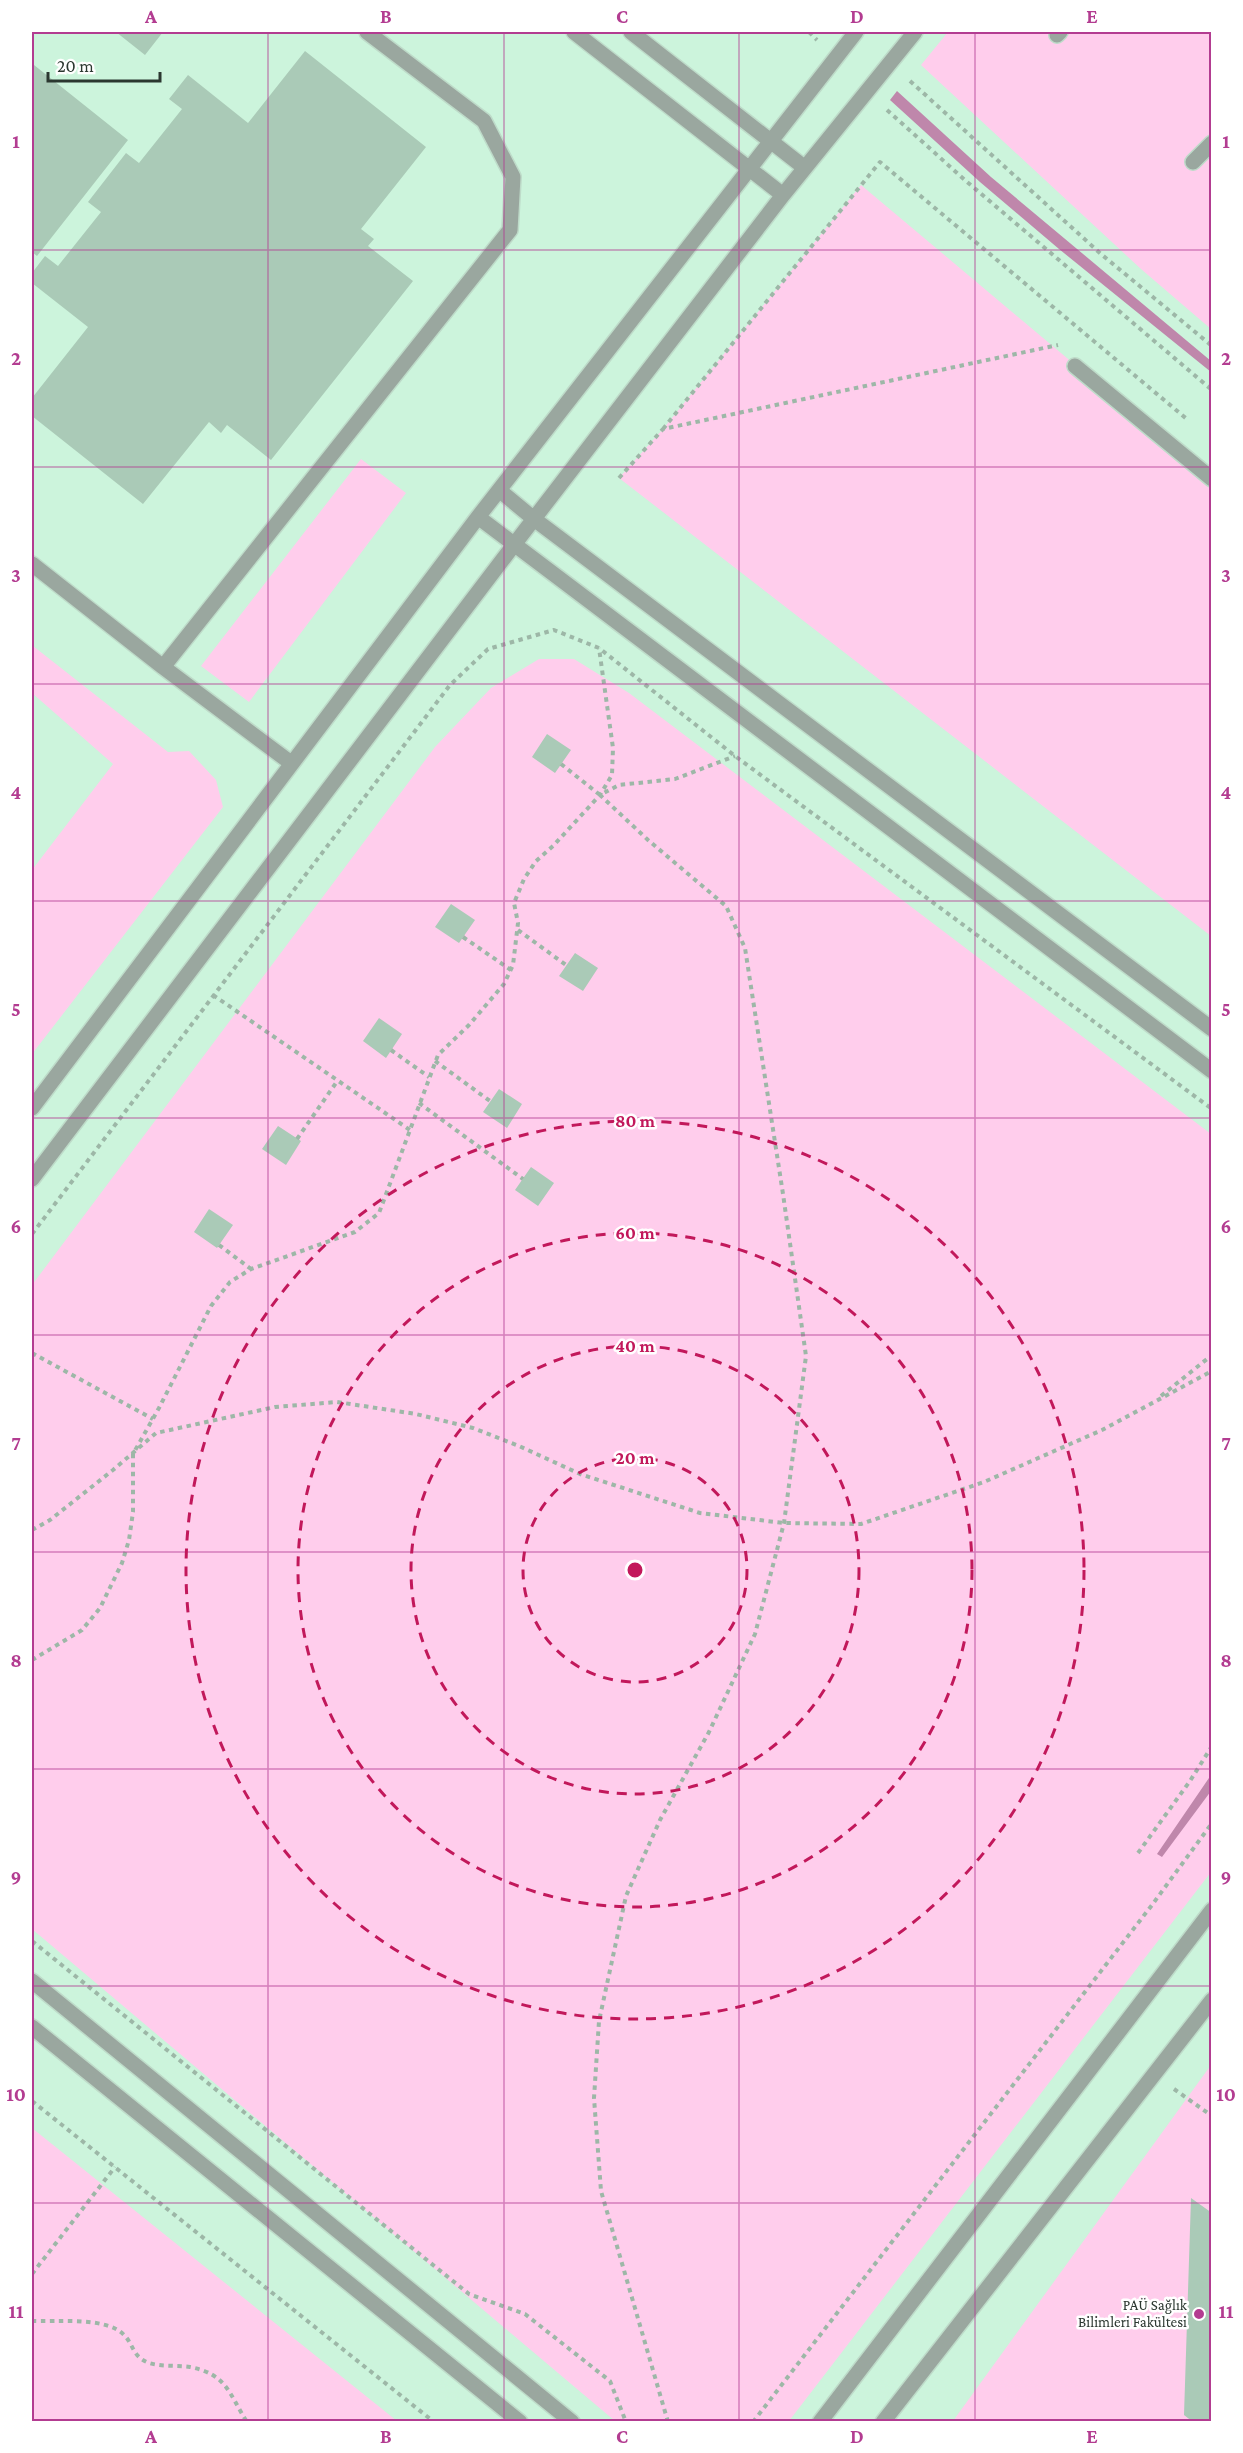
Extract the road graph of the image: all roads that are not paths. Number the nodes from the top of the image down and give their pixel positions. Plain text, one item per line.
1 (367, 32) edge
2 (574, 32) edge
3 (631, 32) edge
4 (856, 32) edge
5 (915, 32) edge
6 (771, 140) junction
7 (1212, 143) edge
8 (1193, 162) dead end
9 (749, 167) junction
10 (805, 168) junction
11 (783, 195) junction
12 (1075, 366) dead end
13 (1212, 479) edge
14 (499, 490) junction
15 (477, 517) junction
16 (534, 519) junction
17 (513, 546) junction
18 (32, 564) edge
19 (162, 667) junction
20 (291, 763) junction
21 (1212, 1029) edge
22 (1212, 1071) edge
23 (32, 1108) edge
24 (32, 1179) edge
25 (1212, 1910) edge
26 (32, 1981) edge
27 (1212, 2000) edge
28 (32, 2026) edge
29 (520, 2421) edge
30 (572, 2421) edge
31 (820, 2421) edge
32 (883, 2421) edge

1 - 19 street
2 - 9 street
3 - 6 street
4 - 6 street
5 - 10 street
6 - 9 street
6 - 10 street
7 - 8 street
9 - 11 street
9 - 14 street
10 - 11 street
11 - 16 street
12 - 13 street
14 - 15 street
14 - 16 street
15 - 17 street
15 - 20 street
16 - 17 street
16 - 21 street
17 - 22 street
17 - 24 street
18 - 19 street
19 - 20 street
20 - 23 street
25 - 31 street
26 - 30 street
27 - 32 street
28 - 29 street

